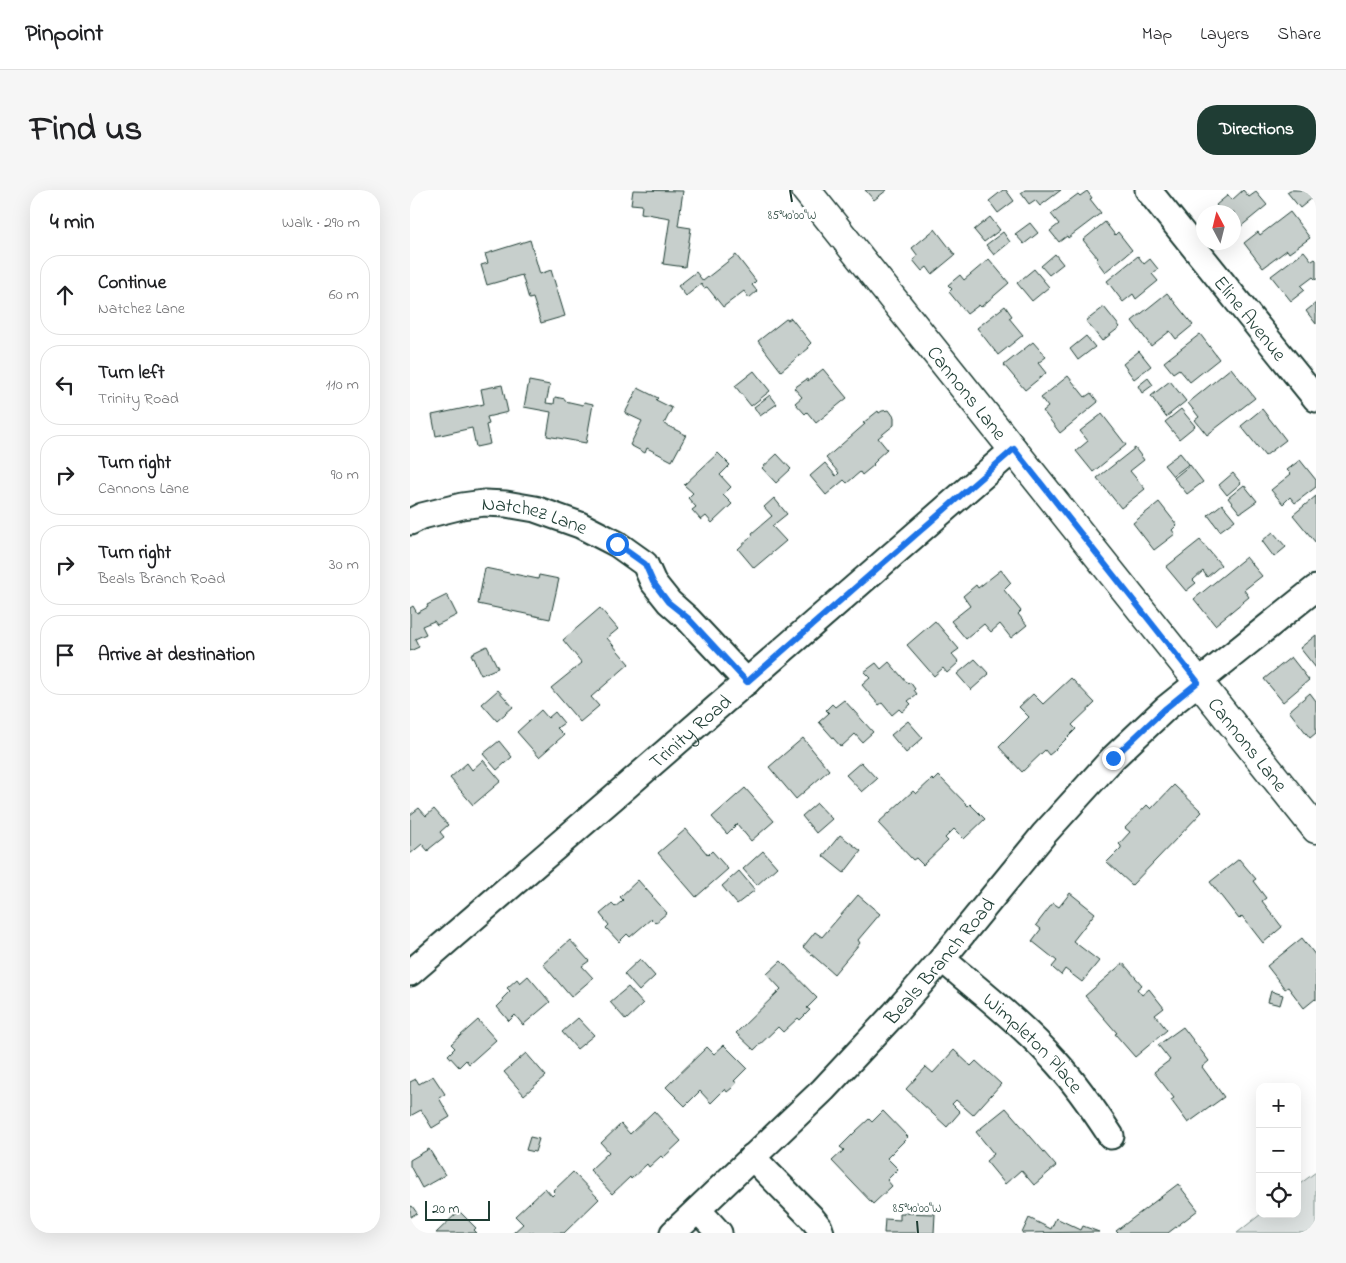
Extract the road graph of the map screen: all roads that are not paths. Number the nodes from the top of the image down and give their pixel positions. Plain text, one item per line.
1 (806, 190) edge
2 (1148, 190) edge
3 (1316, 399) edge
4 (1014, 449) junction
5 (410, 522) edge
6 (1316, 588) edge
7 (747, 682) junction
8 (1198, 682) junction
9 (1316, 829) edge
10 (942, 959) junction
11 (410, 973) edge
12 (1111, 1136) dead end
13 (752, 1157) junction
14 (698, 1210) junction
15 (673, 1233) edge
16 (720, 1233) edge
17 (821, 1233) edge

1 - 4 main road, Cannons Lane
2 - 3 street, Eline Avenue
4 - 7 street, Trinity Road
4 - 8 main road, Cannons Lane
5 - 7 street, Natchez Lane
6 - 8 street, Beals Branch Road
7 - 11 street, Trinity Road
8 - 9 main road, Cannons Lane
8 - 10 street, Beals Branch Road
10 - 12 street, Wimpleton Place
10 - 13 street, Beals Branch Road
13 - 14 street, Beals Branch Road
13 - 17 street
14 - 15 street, Beals Branch Road
14 - 16 street

